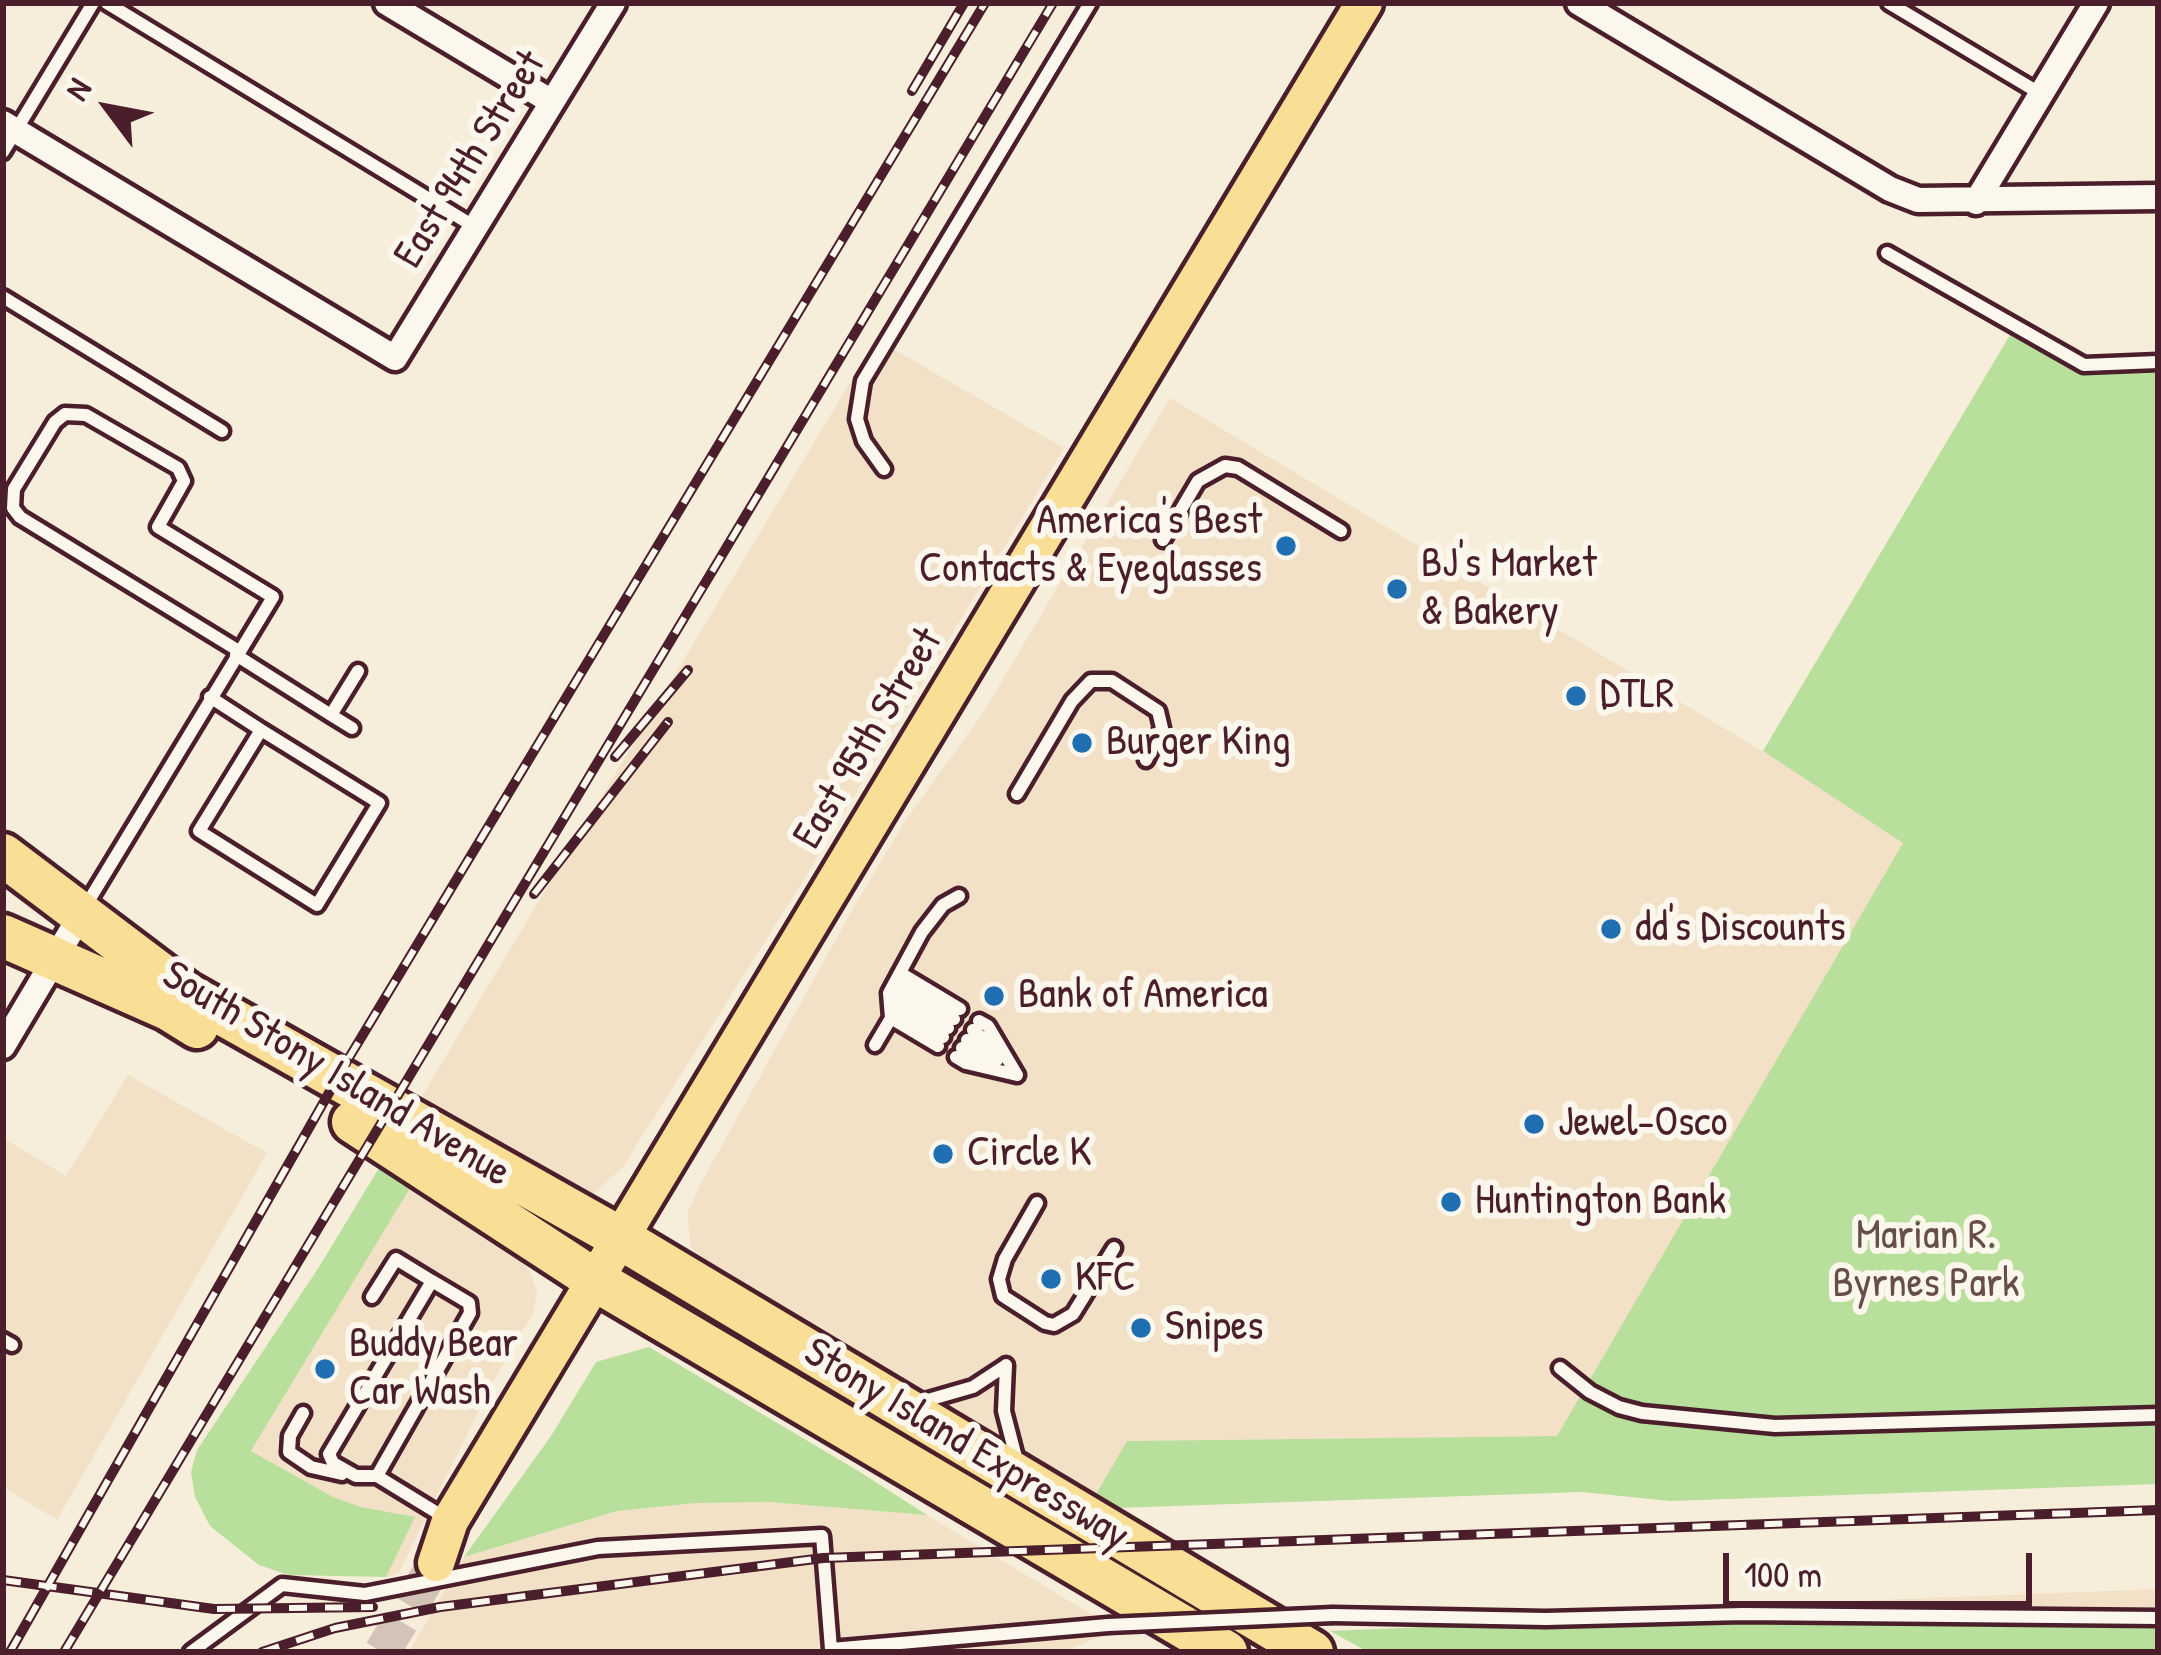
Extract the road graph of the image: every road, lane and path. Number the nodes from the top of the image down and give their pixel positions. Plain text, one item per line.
1 (92, 3) edge
2 (107, 3) edge
3 (388, 3) edge
4 (613, 3) edge
5 (1090, 3) edge
6 (1364, 3) edge
7 (1579, 3) edge
8 (1889, 3) edge
9 (2096, 3) edge
10 (2042, 94) junction
11 (552, 102) junction
12 (7, 135) edge
13 (2158, 197) edge
14 (1976, 202) junction
15 (475, 226) junction
16 (1887, 253) dead end
17 (3, 298) edge
18 (2158, 362) edge
19 (222, 431) dead end
20 (884, 469) dead end
21 (1341, 530) dead end
22 (1163, 540) dead end
23 (238, 653) junction
24 (358, 670) dead end
25 (211, 698) junction
26 (331, 715) junction
27 (352, 728) dead end
28 (261, 730) junction
29 (1146, 760) dead end
30 (1017, 794) dead end
31 (3, 855) edge
32 (959, 896) dead end
33 (82, 914) junction
34 (3, 936) edge
35 (54, 961) junction
36 (893, 995) junction
37 (948, 1028) junction
38 (875, 1045) dead end
39 (3, 1046) edge
40 (1017, 1075) joint
41 (1036, 1203) dead end
42 (620, 1238) junction
43 (1114, 1248) dead end
44 (595, 1280) junction
45 (432, 1281) junction
46 (372, 1297) dead end
47 (1560, 1368) dead end
48 (902, 1407) junction
49 (303, 1413) dead end
50 (2158, 1415) edge
51 (377, 1476) junction
52 (356, 1477) junction
53 (1024, 1479) junction
54 (450, 1521) junction
55 (423, 1566) tunnel mouth
56 (1172, 1567) junction
57 (1147, 1606) junction
58 (2158, 1618) edge
59 (191, 1652) edge
60 (1226, 1652) edge
61 (1312, 1652) edge

1 - 12 lane
2 - 15 lane
3 - 11 street
4 - 11 street, East 94th Street
5 - 20 lane
6 - 42 main road, East 95th Street
7 - 14 street
8 - 10 lane
9 - 10 street
10 - 14 street
11 - 15 street, East 94th Street
12 - 15 street, East 94th Street
13 - 14 street
16 - 18 lane
17 - 19 lane
21 - 22 lane
23 - 23 lane
23 - 25 lane
23 - 26 lane
24 - 26 lane
25 - 28 lane
25 - 33 lane
26 - 27 lane
28 - 28 lane
29 - 30 lane
31 - 33 highway, South Stony Island Avenue
32 - 36 lane
33 - 35 street
33 - 42 highway, South Stony Island Avenue
34 - 35 highway, South Stony Island Avenue
35 - 39 street
35 - 44 highway, South Stony Island Avenue
36 - 37 lane
36 - 37 lane
36 - 37 lane
36 - 38 lane
40 - 40 lane
41 - 43 lane
42 - 44 main road, East 95th Street
42 - 48 highway, Stony Island Expressway
44 - 54 main road, East 95th Street
44 - 57 highway, Stony Island Expressway
45 - 46 lane
45 - 51 lane
45 - 52 lane
47 - 50 lane
48 - 53 highway, Stony Island Expressway
48 - 53 lane
49 - 52 lane
51 - 52 lane
51 - 54 lane
53 - 56 highway, Stony Island Expressway
54 - 55 main road, East 95th Street
56 - 57 lane
56 - 61 highway, Stony Island Expressway
57 - 60 highway, Stony Island Expressway
58 - 59 lane, bridge

